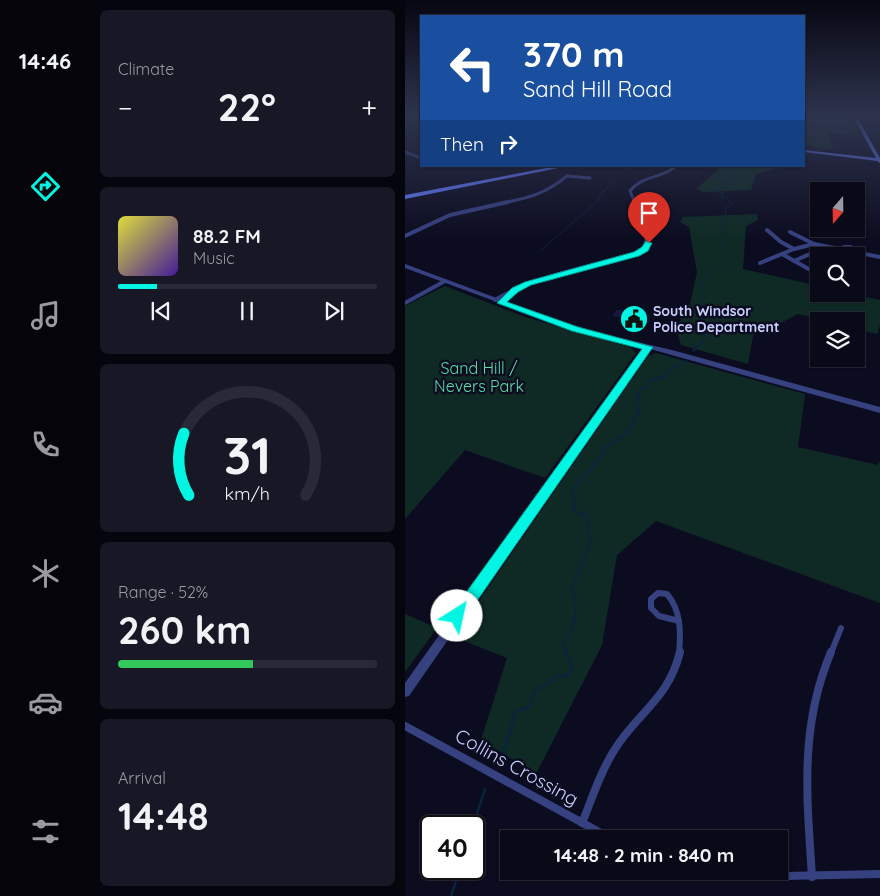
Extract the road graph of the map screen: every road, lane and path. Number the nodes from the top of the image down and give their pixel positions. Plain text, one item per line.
1 (848, 157) edge
2 (879, 161) edge
3 (675, 167) edge
4 (545, 168) edge
5 (590, 178) dead end
6 (405, 197) edge
7 (767, 230) dead end
8 (789, 232) dead end
9 (405, 238) edge
10 (814, 244) junction
11 (827, 247) edge
12 (794, 249) junction
13 (880, 253) edge
14 (781, 254) junction
15 (810, 254) edge
16 (865, 254) edge
17 (873, 256) junction
18 (880, 257) edge
19 (794, 261) junction
20 (760, 263) dead end
21 (405, 266) edge
22 (810, 270) edge
23 (445, 281) junction
24 (498, 302) junction
25 (405, 303) edge
26 (648, 347) junction
27 (880, 410) edge
28 (679, 621) dead end
29 (841, 628) dead end
30 (405, 692) edge
31 (405, 726) edge
32 (582, 823) junction
33 (596, 830) edge
34 (880, 874) edge
35 (788, 877) edge
36 (812, 877) junction

1 - 2 main road
3 - 24 street
4 - 6 main road
5 - 9 street
7 - 12 street
8 - 10 street
10 - 11 street
10 - 12 street
12 - 14 street
13 - 17 street
14 - 19 street
14 - 20 street
15 - 19 street
16 - 17 street
17 - 18 street
19 - 22 street
21 - 23 street
23 - 24 street
23 - 25 street
24 - 26 street
26 - 27 street
26 - 30 street
28 - 32 street
29 - 36 street
31 - 32 street, Collins Crossing
32 - 33 street, Collins Crossing
34 - 36 street
35 - 36 street

